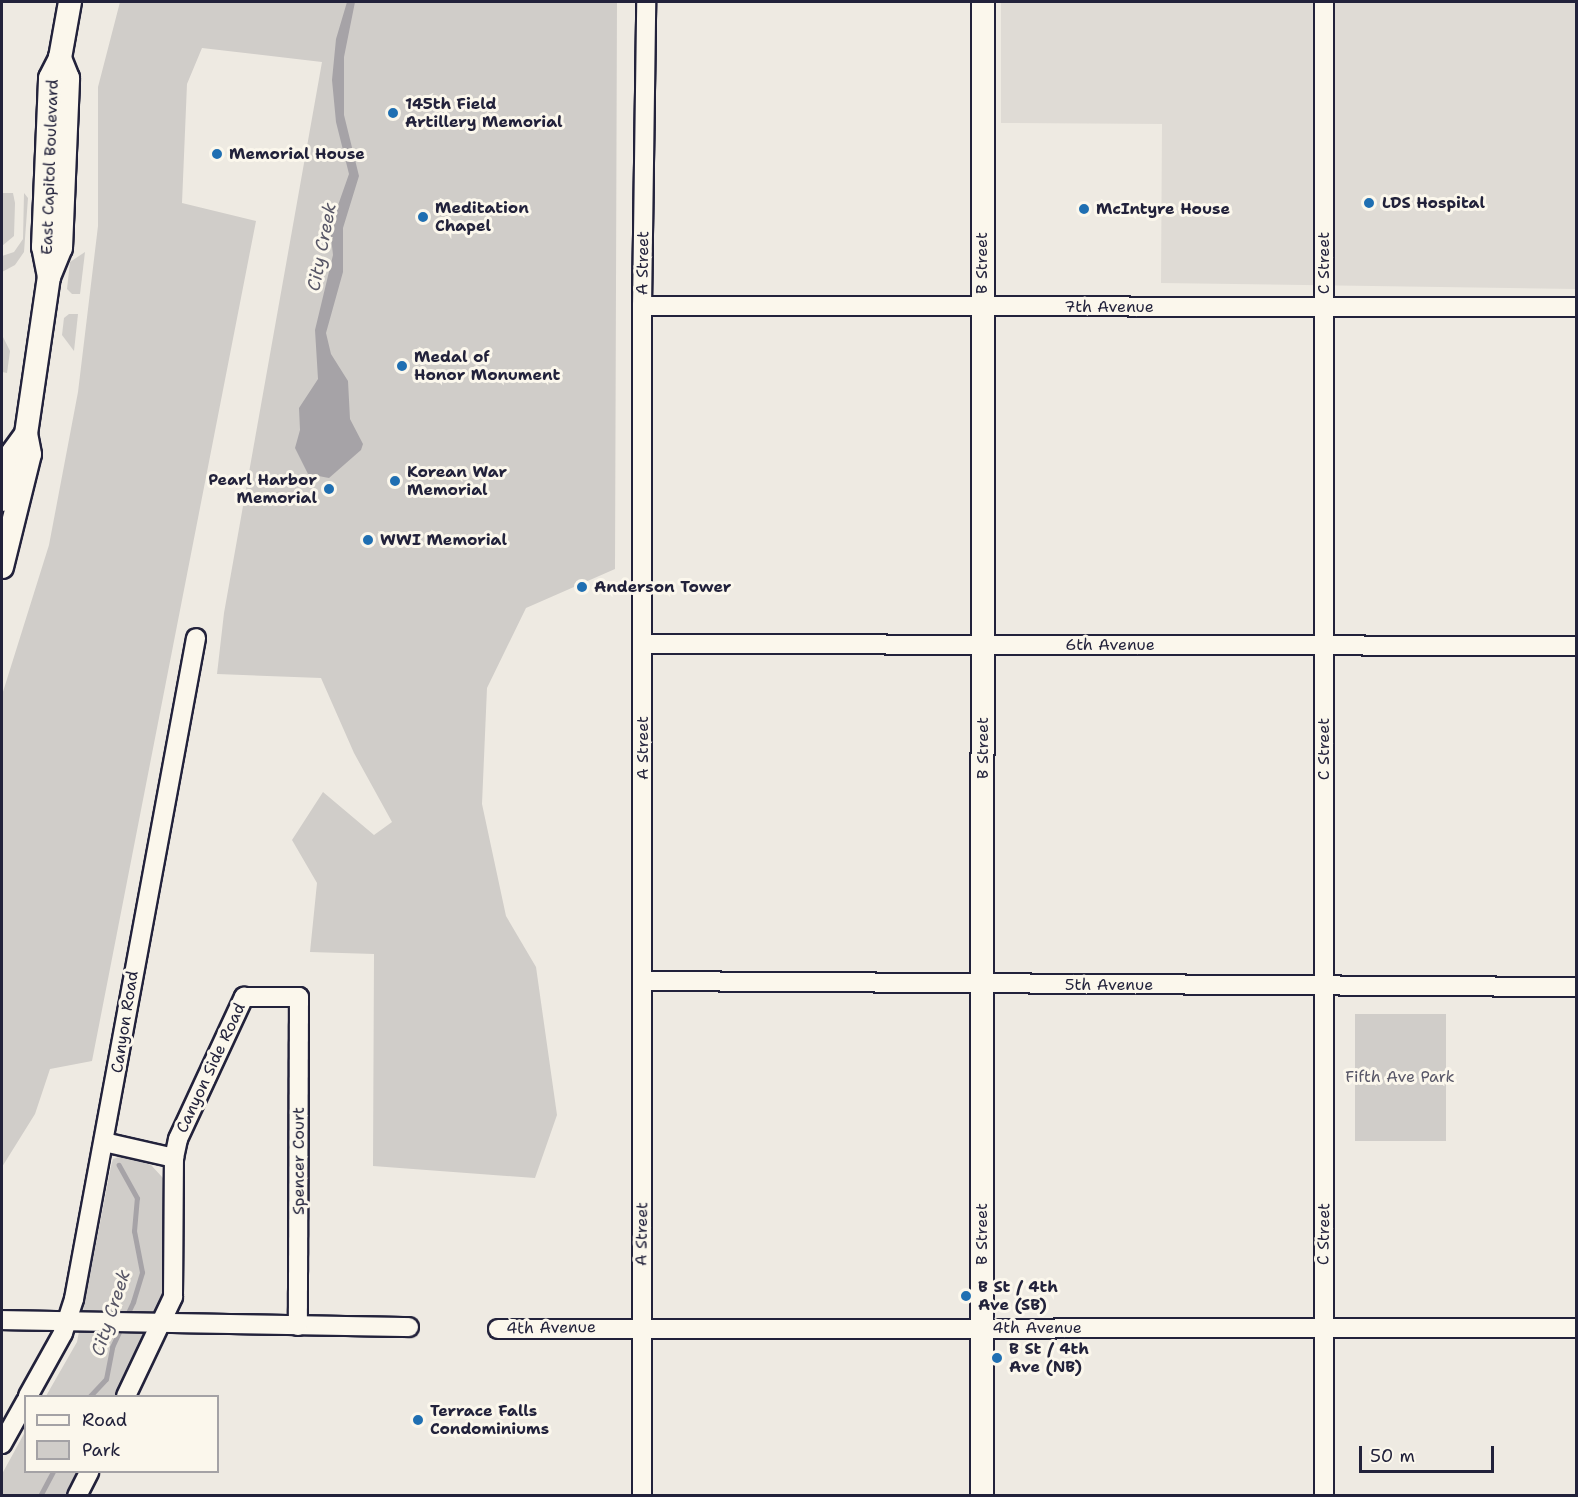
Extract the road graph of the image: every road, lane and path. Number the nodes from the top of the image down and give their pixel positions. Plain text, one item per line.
1 (70, 2) edge
2 (646, 2) edge
3 (983, 2) edge
4 (1324, 2) edge
5 (642, 306) junction
6 (1324, 306) junction
7 (982, 307) junction
8 (1576, 307) edge
9 (26, 434) junction
10 (2, 500) edge
11 (2, 567) edge
12 (196, 638) dead end
13 (643, 644) junction
14 (983, 645) junction
15 (1324, 645) junction
16 (1576, 646) edge
17 (642, 981) junction
18 (982, 983) junction
19 (1323, 986) junction
20 (1576, 987) edge
21 (299, 997) joint
22 (104, 1142) junction
23 (174, 1158) junction
24 (68, 1319) junction
25 (2, 1320) edge
26 (162, 1325) junction
27 (298, 1326) junction
28 (409, 1327) dead end
29 (641, 1327) junction
30 (982, 1328) junction
31 (1323, 1328) junction
32 (1576, 1328) edge
33 (498, 1329) dead end
34 (29, 1395) edge
35 (127, 1395) edge
36 (24, 1405) edge
37 (2, 1444) edge
38 (88, 1473) edge
39 (77, 1496) edge
40 (642, 1496) edge
41 (982, 1496) edge
42 (1324, 1496) edge

1 - 9 street, East Capitol Boulevard
2 - 5 street, A Street
3 - 7 street, B Street
4 - 6 street, C Street
5 - 7 street, 7th Avenue
5 - 13 street, A Street
6 - 7 street, 7th Avenue
6 - 8 street, 7th Avenue
6 - 15 street, C Street
7 - 14 street, B Street
9 - 10 street, East Capitol Boulevard
9 - 11 street, East Capitol Boulevard
12 - 22 street, Canyon Road
13 - 14 street, 6th Avenue
13 - 17 street, A Street
14 - 15 street, 6th Avenue
14 - 18 street, B Street
15 - 16 street, 6th Avenue
15 - 19 street, C Street
17 - 18 street, 5th Avenue
17 - 29 street, A Street
18 - 19 street, 5th Avenue
18 - 30 street, B Street
19 - 20 street, 5th Avenue
19 - 31 street, C Street
21 - 23 street, Canyon Side Road
21 - 27 street, Spencer Court
22 - 23 street
22 - 24 street, Canyon Road
23 - 26 street
24 - 25 street
24 - 26 street
24 - 34 street, Canyon Road
26 - 27 street
26 - 35 street
27 - 28 street
29 - 30 street, 4th Avenue
29 - 33 street, 4th Avenue
29 - 40 street, A Street
30 - 31 street, 4th Avenue
30 - 41 street, B Street
31 - 32 street, 4th Avenue
31 - 42 street, C Street
36 - 37 street
38 - 39 street

